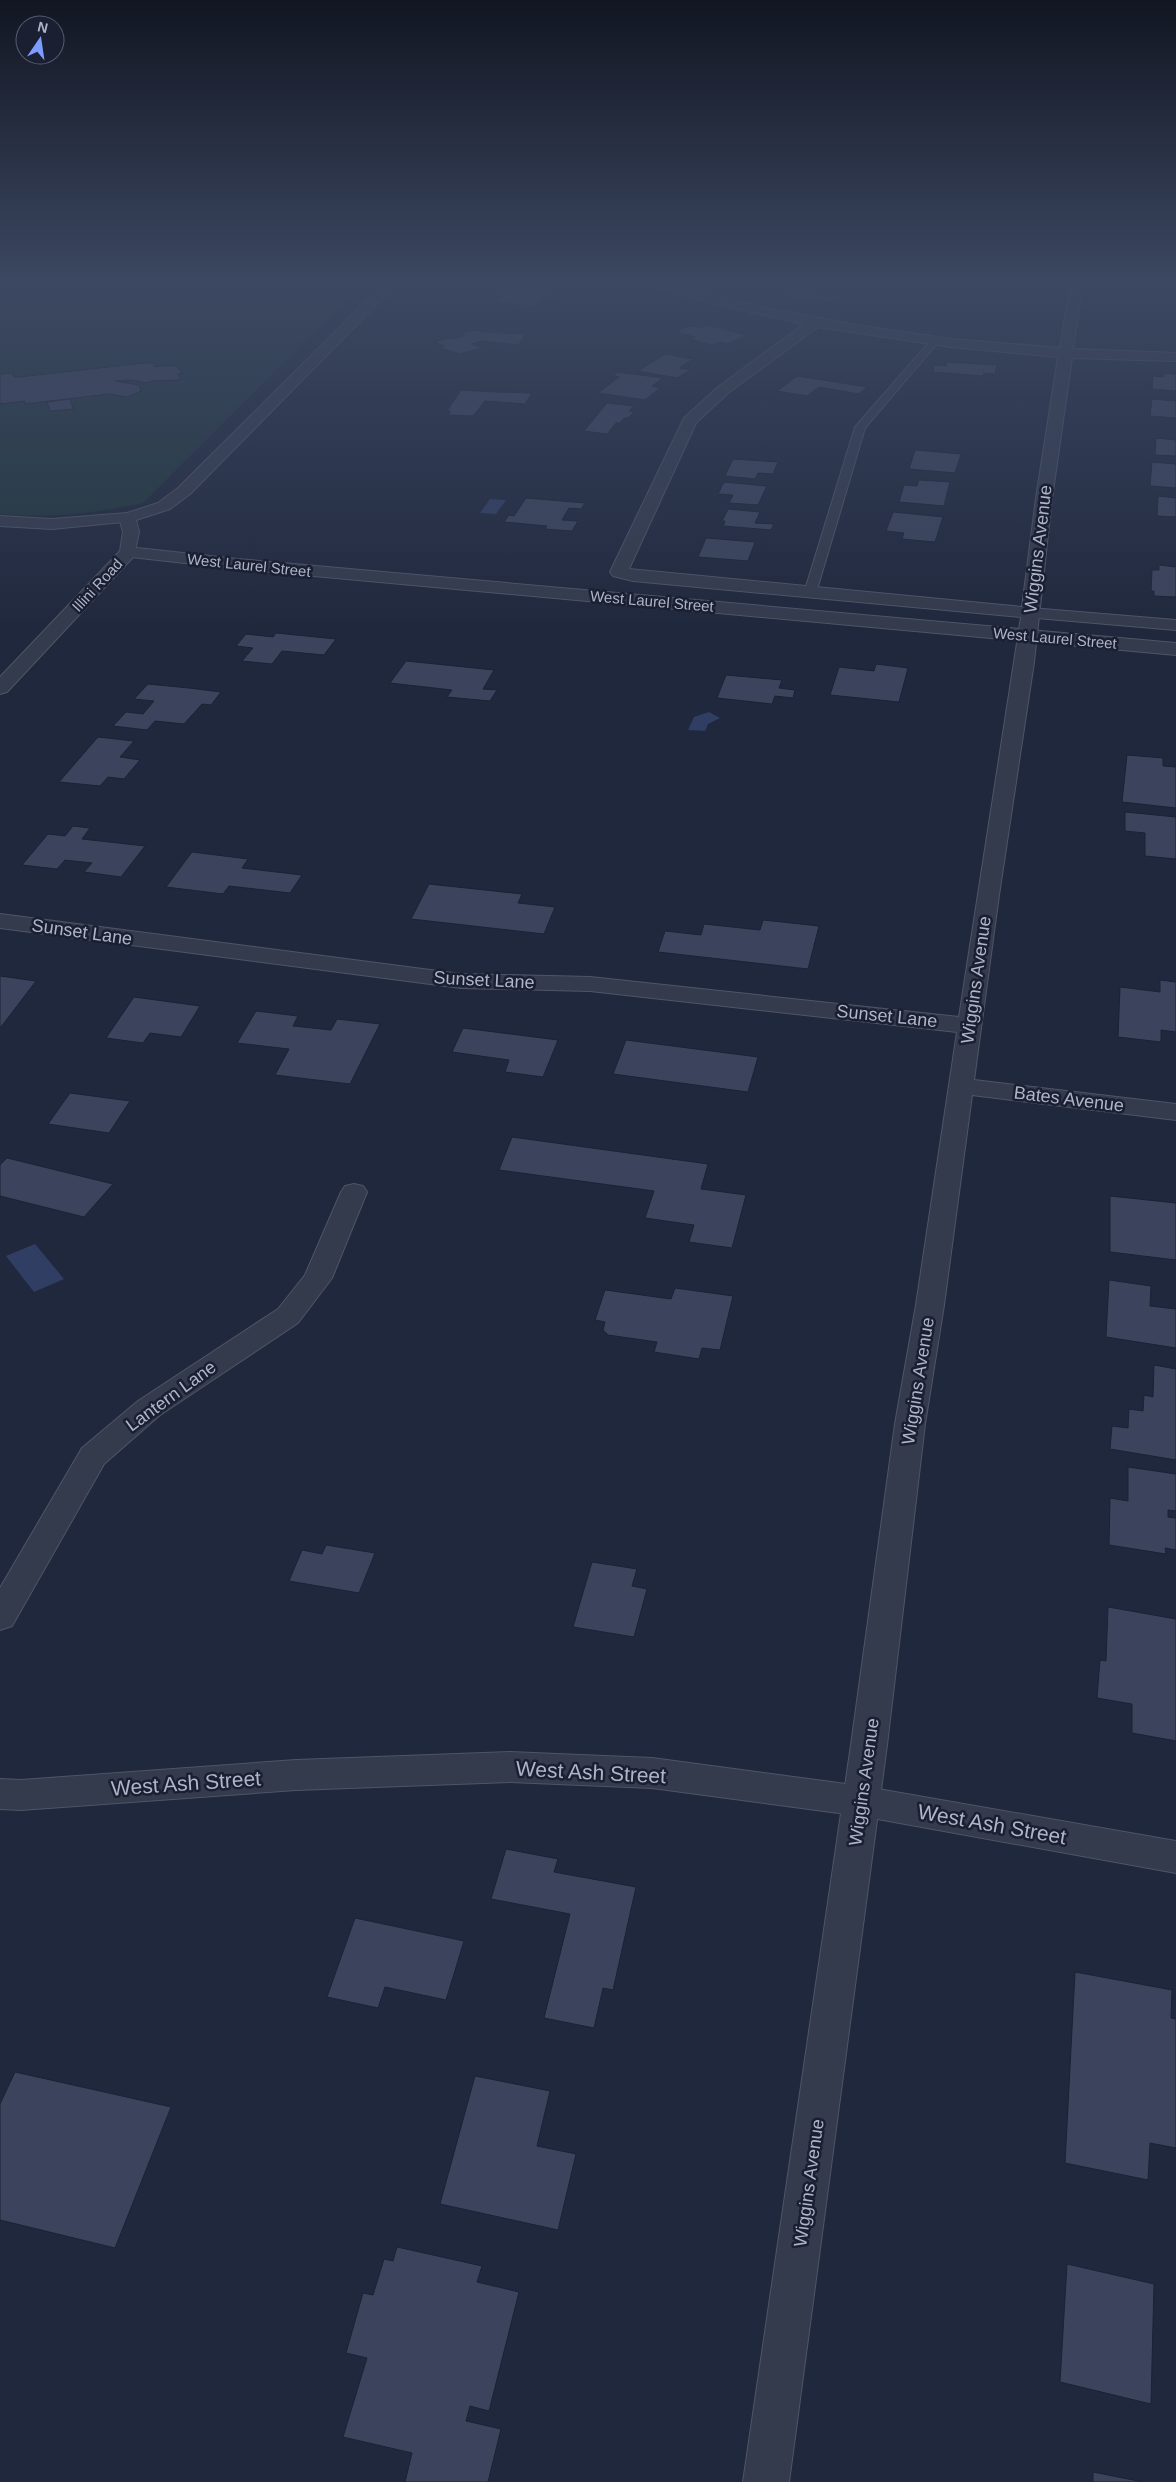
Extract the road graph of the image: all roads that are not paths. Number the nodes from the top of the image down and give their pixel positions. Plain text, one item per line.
1 (280, 396) edge
2 (717, 396) edge
3 (887, 396) edge
4 (1059, 396) edge
5 (127, 518) junction
6 (0, 521) edge
7 (128, 552) junction
8 (810, 592) junction
9 (1031, 613) junction
10 (1176, 626) edge
11 (1028, 635) junction
12 (1176, 648) edge
13 (0, 688) edge
14 (0, 921) edge
15 (970, 1026) junction
16 (961, 1086) junction
17 (1176, 1112) edge
18 (354, 1192) dead end
19 (0, 1617) edge
20 (0, 1794) edge
21 (861, 1801) junction
22 (1176, 1857) edge
23 (766, 2482) edge

1 - 5 street
2 - 8 street, West Laurel Street
3 - 8 lane
4 - 9 street, Wiggins Avenue
5 - 6 street
5 - 7 street, Illini Road
7 - 11 street, West Laurel Street
7 - 13 street, Illini Road
8 - 9 street, West Laurel Street
9 - 10 street, West Laurel Street
9 - 11 street, Wiggins Avenue
11 - 12 street, West Laurel Street
11 - 15 street, Wiggins Avenue
14 - 15 street, Sunset Lane
15 - 16 street, Wiggins Avenue
16 - 17 street, Bates Avenue
16 - 21 street, Wiggins Avenue
18 - 19 street, Lantern Lane
20 - 21 street, West Ash Street
21 - 22 street, West Ash Street
21 - 23 street, Wiggins Avenue

